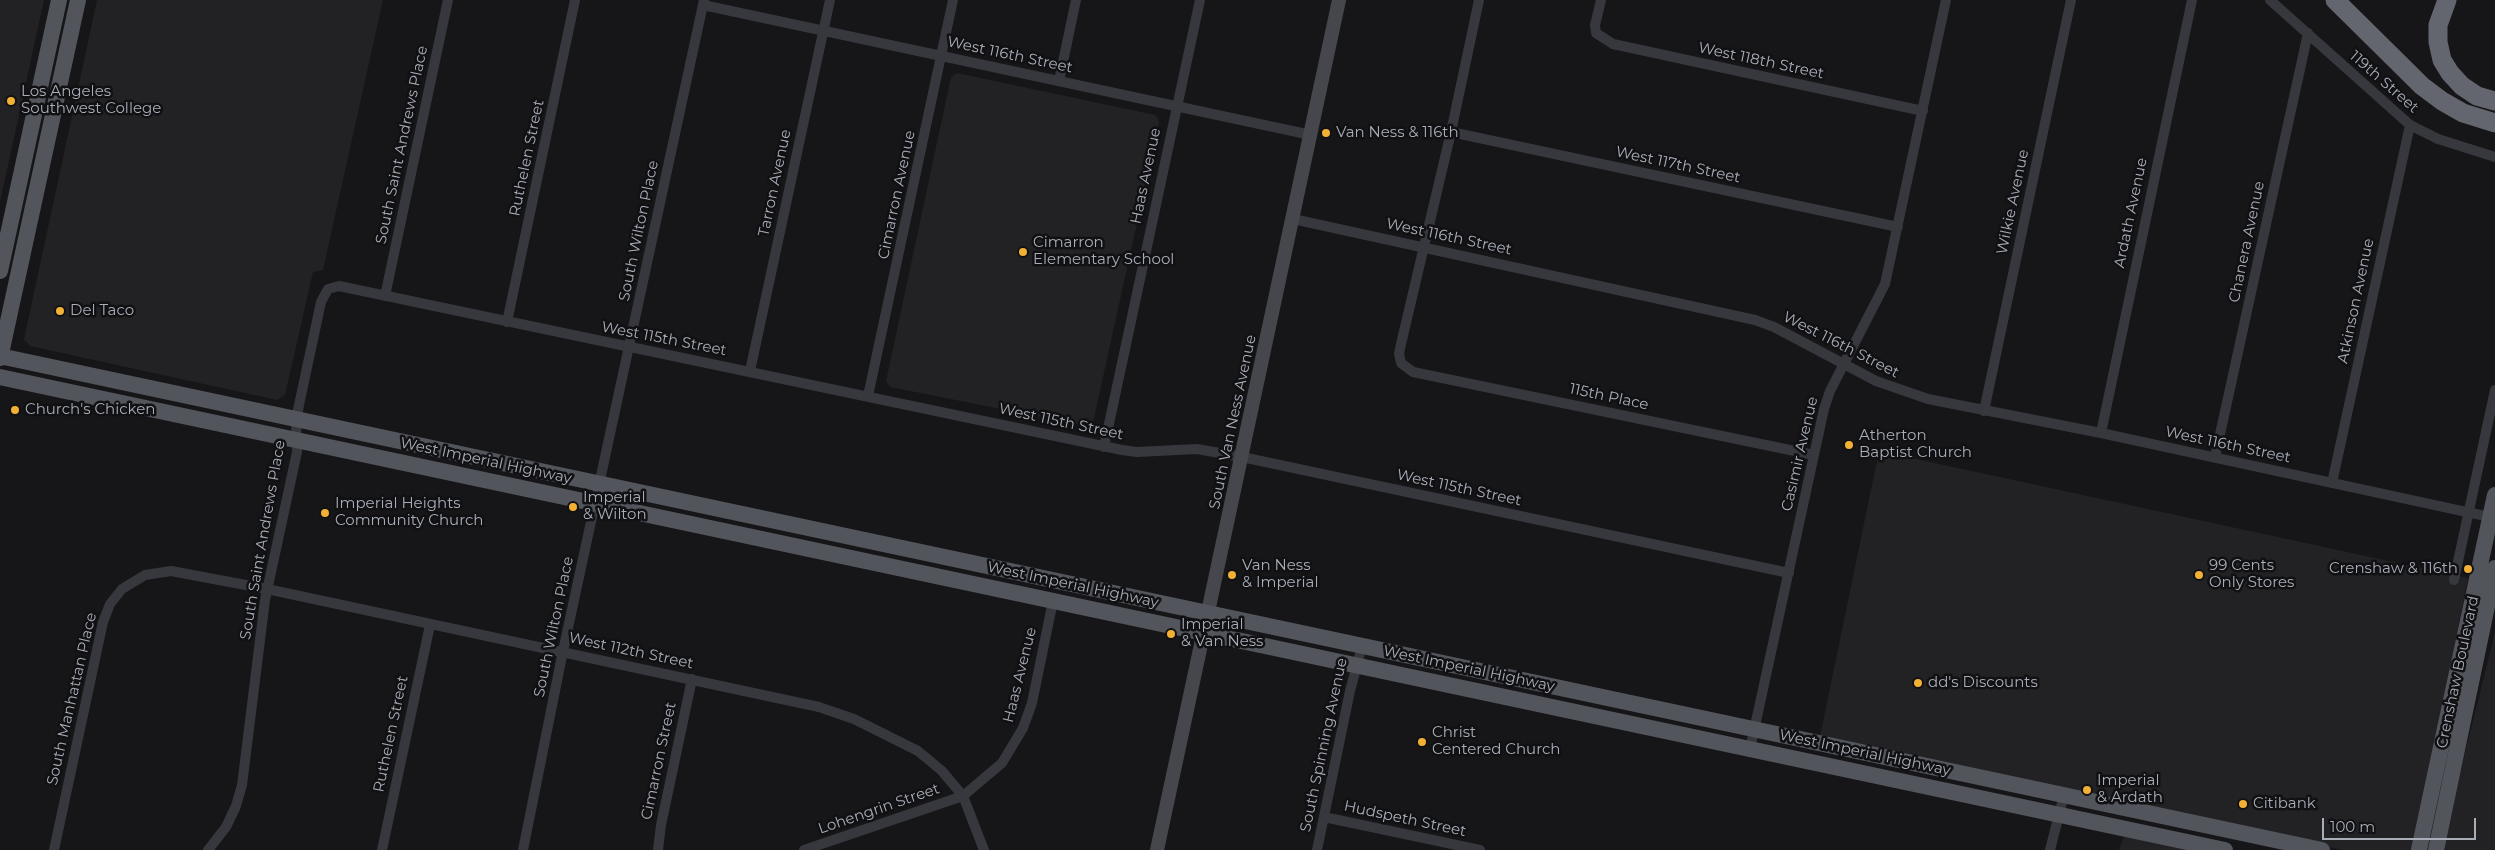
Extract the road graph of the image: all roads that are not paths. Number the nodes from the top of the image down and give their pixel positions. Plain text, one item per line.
1 (60, 0) edge
2 (78, 0) edge
3 (448, 0) edge
4 (575, 0) edge
5 (830, 0) edge
6 (953, 0) edge
7 (1076, 0) edge
8 (1200, 0) edge
9 (1339, 0) edge
10 (1479, 0) edge
11 (1601, 0) edge
12 (1946, 0) edge
13 (2071, 0) edge
14 (2192, 0) edge
15 (2270, 0) edge
16 (2335, 0) edge
17 (2447, 0) edge
18 (704, 3) edge
19 (823, 30) junction
20 (2308, 33) junction
21 (941, 56) junction
22 (1059, 81) junction
23 (2495, 101) edge
24 (1177, 106) junction
25 (1923, 111) junction
26 (2495, 123) edge
27 (2410, 125) junction
28 (1451, 132) junction
29 (1310, 135) junction
30 (2495, 157) edge
31 (1293, 219) junction
32 (1898, 227) junction
33 (1425, 247) junction
34 (0, 271) edge
35 (328, 289) joint
36 (385, 296) junction
37 (507, 322) junction
38 (629, 348) junction
39 (0, 357) edge
40 (1844, 365) junction
41 (750, 371) junction
42 (0, 377) edge
43 (2495, 390) edge
44 (868, 396) junction
45 (1984, 411) junction
46 (296, 421) junction
47 (2101, 433) junction
48 (298, 442) junction
49 (1104, 447) junction
50 (1814, 456) junction
51 (1242, 457) junction
52 (2215, 458) junction
53 (2332, 483) junction
54 (600, 485) junction
55 (2495, 495) edge
56 (596, 504) junction
57 (2468, 512) junction
58 (2493, 518) edge
59 (2495, 568) edge
60 (1789, 573) junction
61 (2454, 580) dead end
62 (267, 589) junction
63 (1053, 601) junction
64 (1209, 614) junction
65 (430, 625) junction
66 (1203, 633) junction
67 (1362, 646) junction
68 (563, 651) junction
69 (1356, 665) junction
70 (692, 679) junction
71 (1754, 729) junction
72 (1750, 749) junction
73 (2064, 795) junction
74 (964, 796) junction
75 (2059, 815) junction
76 (1324, 817) junction
77 (54, 850) edge
78 (208, 850) edge
79 (382, 850) edge
80 (523, 850) edge
81 (658, 850) edge
82 (804, 850) edge
83 (984, 850) edge
84 (1157, 850) edge
85 (1317, 850) edge
86 (1480, 850) edge
87 (2050, 850) edge
88 (2225, 850) edge
89 (2322, 850) edge
90 (2419, 850) edge
91 (2436, 850) edge

1 - 34 main road
2 - 39 main road
3 - 36 street, South Saint Andrews Place
4 - 37 street, Ruthelen Street
5 - 19 street, Tarron Avenue
6 - 21 street, Cimarron Avenue
7 - 22 street
8 - 24 street, Haas Avenue
9 - 29 main road, South Van Ness Avenue
10 - 28 street
11 - 25 street, West 118th Street
12 - 25 street, Casimir Avenue
13 - 45 street, Wilkie Avenue
14 - 47 street, Ardath Avenue
15 - 20 street, 119th Street
16 - 26 highway
17 - 23 highway
18 - 19 street, West 116th Street
18 - 38 street, South Wilton Place
19 - 21 street, West 116th Street
19 - 41 street, Tarron Avenue
20 - 27 street, 119th Street
20 - 52 street, Chanera Avenue
21 - 22 street, West 116th Street
21 - 44 street, Cimarron Avenue
22 - 24 street, West 116th Street
24 - 29 street, West 116th Street
24 - 49 street, Haas Avenue
25 - 32 street, Casimir Avenue
27 - 30 street, 119th Street
27 - 53 street, Atkinson Avenue
28 - 32 street, West 117th Street
28 - 33 street
29 - 31 main road, South Van Ness Avenue
31 - 33 street, West 116th Street
31 - 51 main road, South Van Ness Avenue
32 - 40 street, Casimir Avenue
33 - 40 street, West 116th Street
33 - 50 street, 115th Place
35 - 36 street, West 115th Street
35 - 46 street, South Saint Andrews Place
36 - 37 street, West 115th Street
37 - 38 street, West 115th Street
38 - 41 street, West 115th Street
38 - 54 street, South Wilton Place
39 - 46 main road, West Imperial Highway
40 - 45 street, West 116th Street
40 - 50 street, Casimir Avenue
41 - 44 street, West 115th Street
42 - 48 main road, West Imperial Highway
43 - 57 street
44 - 49 street, West 115th Street
45 - 47 street, West 116th Street
46 - 48 street, South Saint Andrews Place
46 - 54 main road, West Imperial Highway
47 - 52 street, West 116th Street
48 - 56 main road, West Imperial Highway
48 - 62 street, South Saint Andrews Place
49 - 51 street, West 115th Street
50 - 60 street, Casimir Avenue
51 - 60 street, West 115th Street
51 - 64 main road, South Van Ness Avenue
52 - 53 street, West 116th Street
53 - 57 street, West 116th Street
54 - 56 street, South Wilton Place
54 - 64 main road, West Imperial Highway
55 - 58 main road, Crenshaw Boulevard
56 - 63 main road, West Imperial Highway
56 - 68 street, South Wilton Place
57 - 58 street, West 116th Street
57 - 61 street
58 - 90 main road, Crenshaw Boulevard
59 - 91 main road, Crenshaw Boulevard
60 - 71 street, Casimir Avenue
62 - 65 street, West 112th Street
62 - 77 street, South Manhattan Place
62 - 78 street, South Saint Andrews Place
63 - 66 main road, West Imperial Highway
63 - 74 street, Haas Avenue
64 - 66 main road, South Van Ness Avenue
64 - 67 main road, West Imperial Highway
65 - 68 street, West 112th Street
65 - 79 street, Ruthelen Street
66 - 69 main road, West Imperial Highway
66 - 84 main road, South Van Ness Avenue
67 - 69 street, South Spinning Avenue
67 - 71 main road, West Imperial Highway
68 - 70 street, West 112th Street
68 - 80 street, South Wilton Place
69 - 72 main road, West Imperial Highway
69 - 76 street, South Spinning Avenue
70 - 74 street, West 112th Street
70 - 81 street, Cimarron Street
71 - 72 street, Casimir Avenue
71 - 73 main road, West Imperial Highway
72 - 75 main road, West Imperial Highway
73 - 75 street
73 - 89 main road, West Imperial Highway
74 - 82 street, Lohengrin Street
74 - 83 street
75 - 87 street
75 - 88 main road, West Imperial Highway
76 - 85 street, South Spinning Avenue
76 - 86 street, Hudspeth Street

